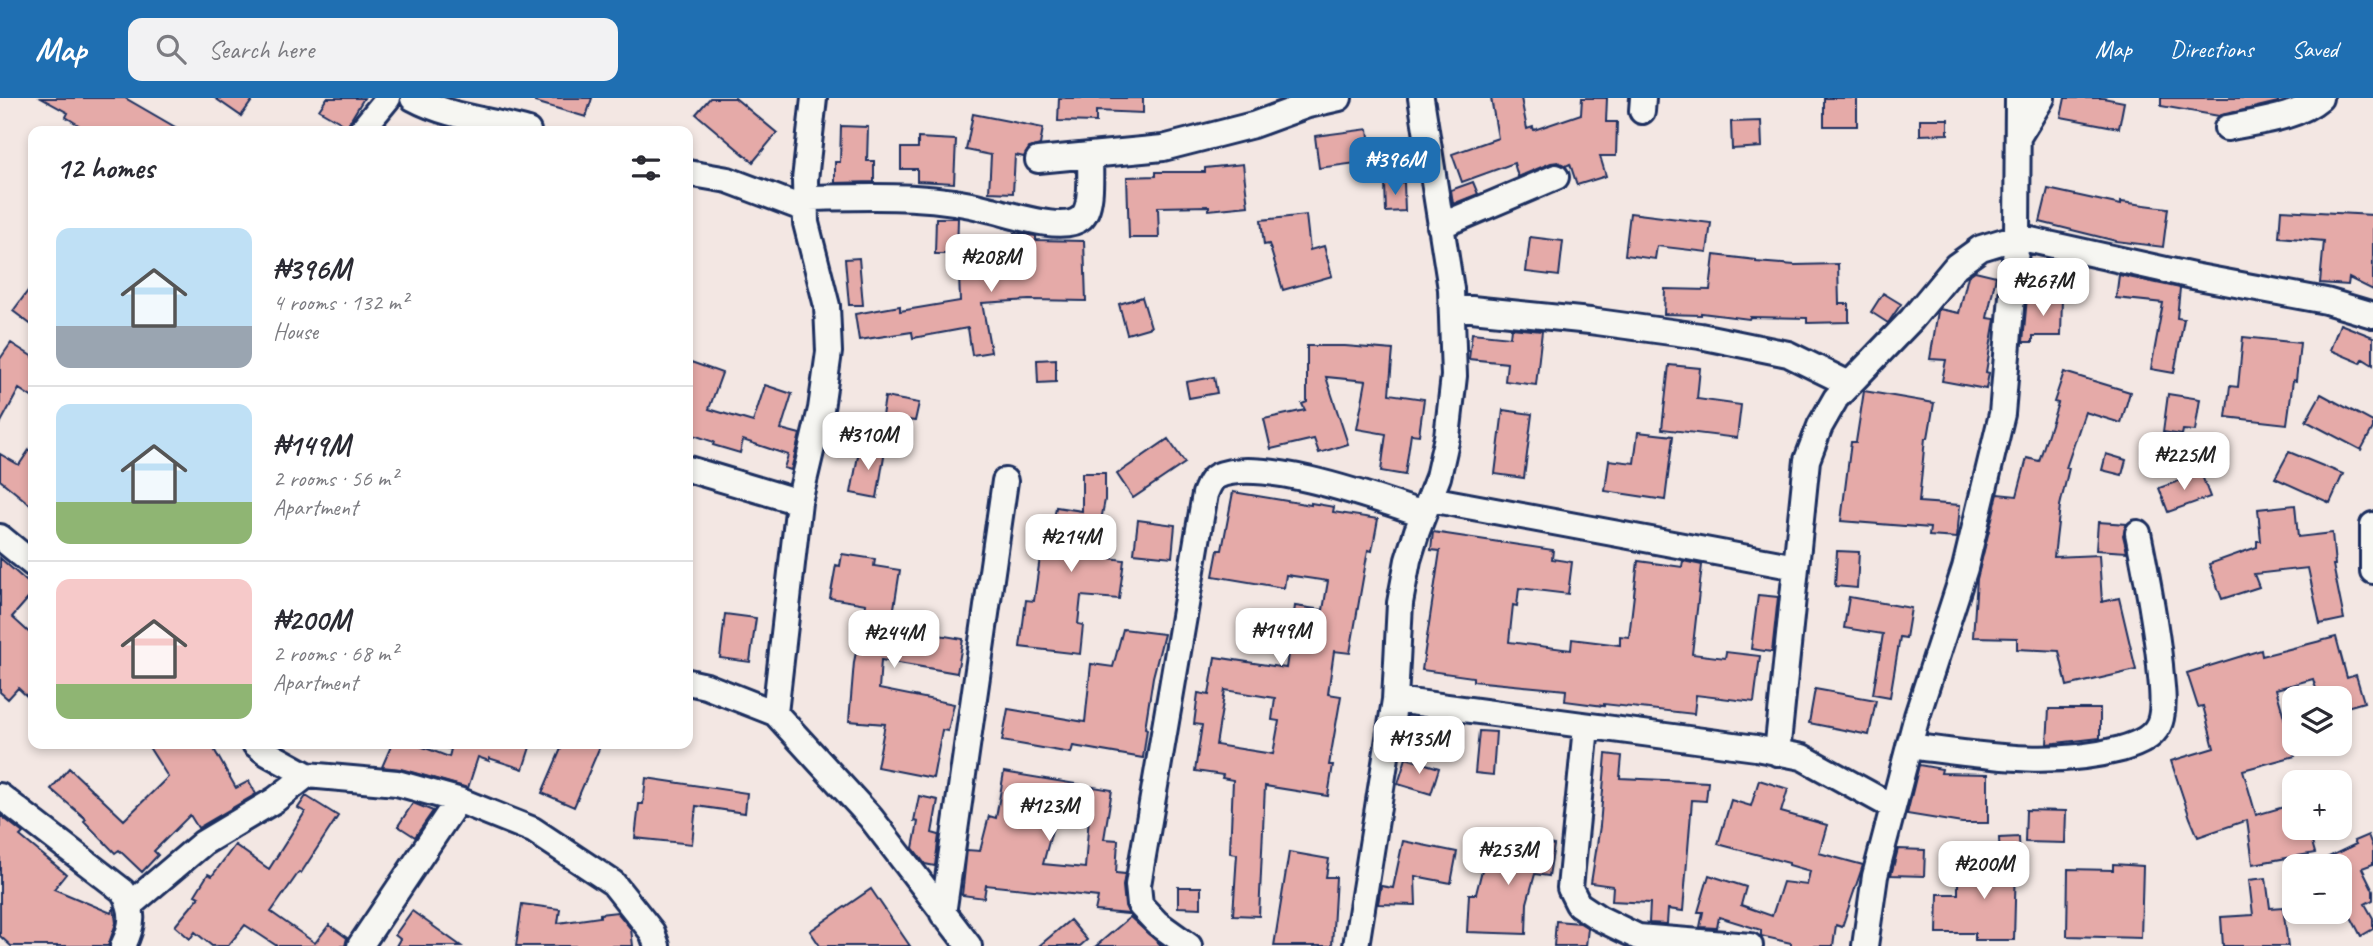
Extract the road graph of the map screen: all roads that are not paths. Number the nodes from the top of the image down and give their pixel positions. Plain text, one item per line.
1 (387, 98) edge
2 (413, 98) edge
3 (814, 98) edge
4 (1339, 98) edge
5 (1421, 98) edge
6 (2018, 98) edge
7 (2042, 98) edge
8 (2320, 98) edge
9 (365, 126) edge
10 (479, 126) edge
11 (2227, 128) dead end
12 (2018, 137) junction
13 (1090, 157) junction
14 (1038, 160) dead end
15 (693, 174) edge
16 (1556, 177) dead end
17 (805, 203) junction
18 (1440, 226) junction
19 (2017, 237) junction
20 (1452, 307) junction
21 (2373, 315) edge
22 (1849, 384) junction
23 (693, 470) edge
24 (1005, 481) dead end
25 (799, 502) junction
26 (1427, 506) junction
27 (2373, 525) edge
28 (2138, 533) dead end
29 (0, 537) edge
30 (28, 560) edge
31 (1796, 567) junction
32 (2373, 571) edge
33 (693, 683) edge
34 (1395, 700) junction
35 (775, 713) junction
36 (1586, 727) junction
37 (1909, 746) junction
38 (262, 749) edge
39 (1777, 753) junction
40 (307, 775) junction
41 (0, 796) edge
42 (457, 800) junction
43 (1893, 807) junction
44 (131, 904) junction
45 (943, 914) junction
46 (1638, 942) edge
47 (124, 946) edge
48 (360, 946) edge
49 (657, 946) edge
50 (969, 946) edge
51 (1189, 946) edge
52 (1356, 946) edge
53 (1750, 946) edge
54 (1865, 946) edge

1 - 9 street
2 - 10 street
3 - 17 street
4 - 13 street
5 - 18 street
6 - 12 street
7 - 12 street
8 - 11 street
12 - 19 street
13 - 14 street
13 - 17 street
15 - 17 street
16 - 18 street
17 - 25 street
18 - 20 street
19 - 21 street
19 - 22 street
19 - 37 street
20 - 22 street
20 - 26 street
22 - 31 street
23 - 25 street
24 - 45 street
25 - 35 street
26 - 31 street
26 - 34 street
26 - 51 street
27 - 32 street
28 - 37 street
29 - 30 street
31 - 39 street
33 - 35 street
34 - 36 street
34 - 52 street
35 - 45 street
36 - 39 street
36 - 46 street
37 - 43 street
38 - 40 street
39 - 43 street
40 - 42 street
40 - 44 street
41 - 44 street
42 - 48 street
42 - 49 street
43 - 54 street
44 - 47 street
45 - 50 street
46 - 53 street

